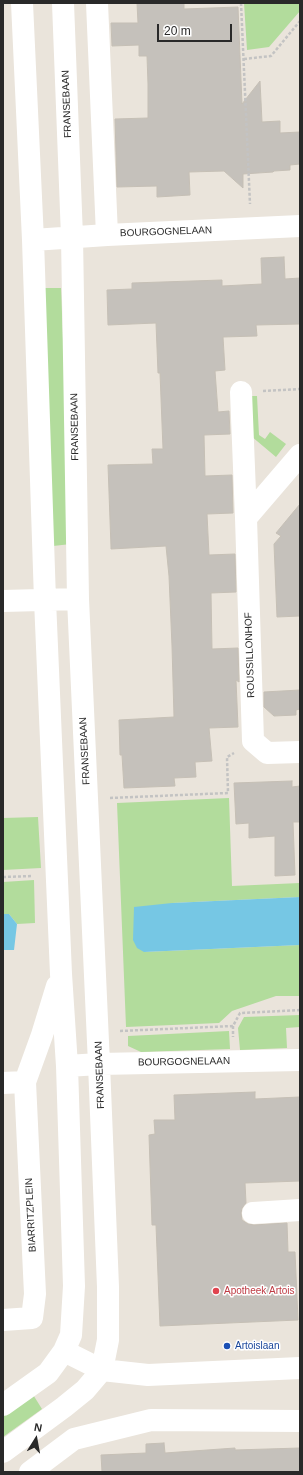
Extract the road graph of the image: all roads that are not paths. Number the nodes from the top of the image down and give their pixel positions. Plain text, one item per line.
1 (22, 3) edge
2 (63, 3) edge
3 (97, 3) edge
4 (300, 226) edge
5 (106, 235) junction
6 (72, 237) junction
7 (33, 240) junction
8 (241, 392) road end
9 (300, 455) edge
10 (246, 518) junction
11 (78, 599) junction
12 (45, 600) junction
13 (3, 601) edge
14 (300, 752) edge
15 (61, 974) junction
16 (300, 1060) edge
17 (100, 1064) junction
18 (67, 1066) junction
19 (24, 1082) junction
20 (3, 1083) edge
21 (300, 1210) edge
22 (253, 1213) dead end
23 (3, 1320) edge
24 (64, 1351) junction
25 (300, 1368) edge
26 (102, 1370) junction
27 (3, 1405) edge
28 (300, 1421) edge
29 (3, 1452) edge
30 (30, 1472) edge

1 - 7 street
2 - 6 street, FRANSEBAAN
3 - 5 street
4 - 5 street, BOURGOGNELAAN
5 - 6 street, BOURGOGNELAAN
6 - 7 street, BOURGOGNELAAN
6 - 11 street, FRANSEBAAN
7 - 12 street
8 - 10 street, ROUSSILLONHOF
9 - 10 street
10 - 14 street, ROUSSILLONHOF
11 - 12 street
11 - 17 street, FRANSEBAAN
12 - 13 street
12 - 15 street
15 - 18 street
15 - 19 street, BIARRITZPLEIN
16 - 17 street, BOURGOGNELAAN
17 - 18 street, BOURGOGNELAAN
17 - 26 street, FRANSEBAAN
18 - 24 street
19 - 20 street
19 - 23 street, BIARRITZPLEIN
21 - 22 street
24 - 26 street
24 - 27 street
25 - 26 street
26 - 29 street, FRANSEBAAN
28 - 30 street

